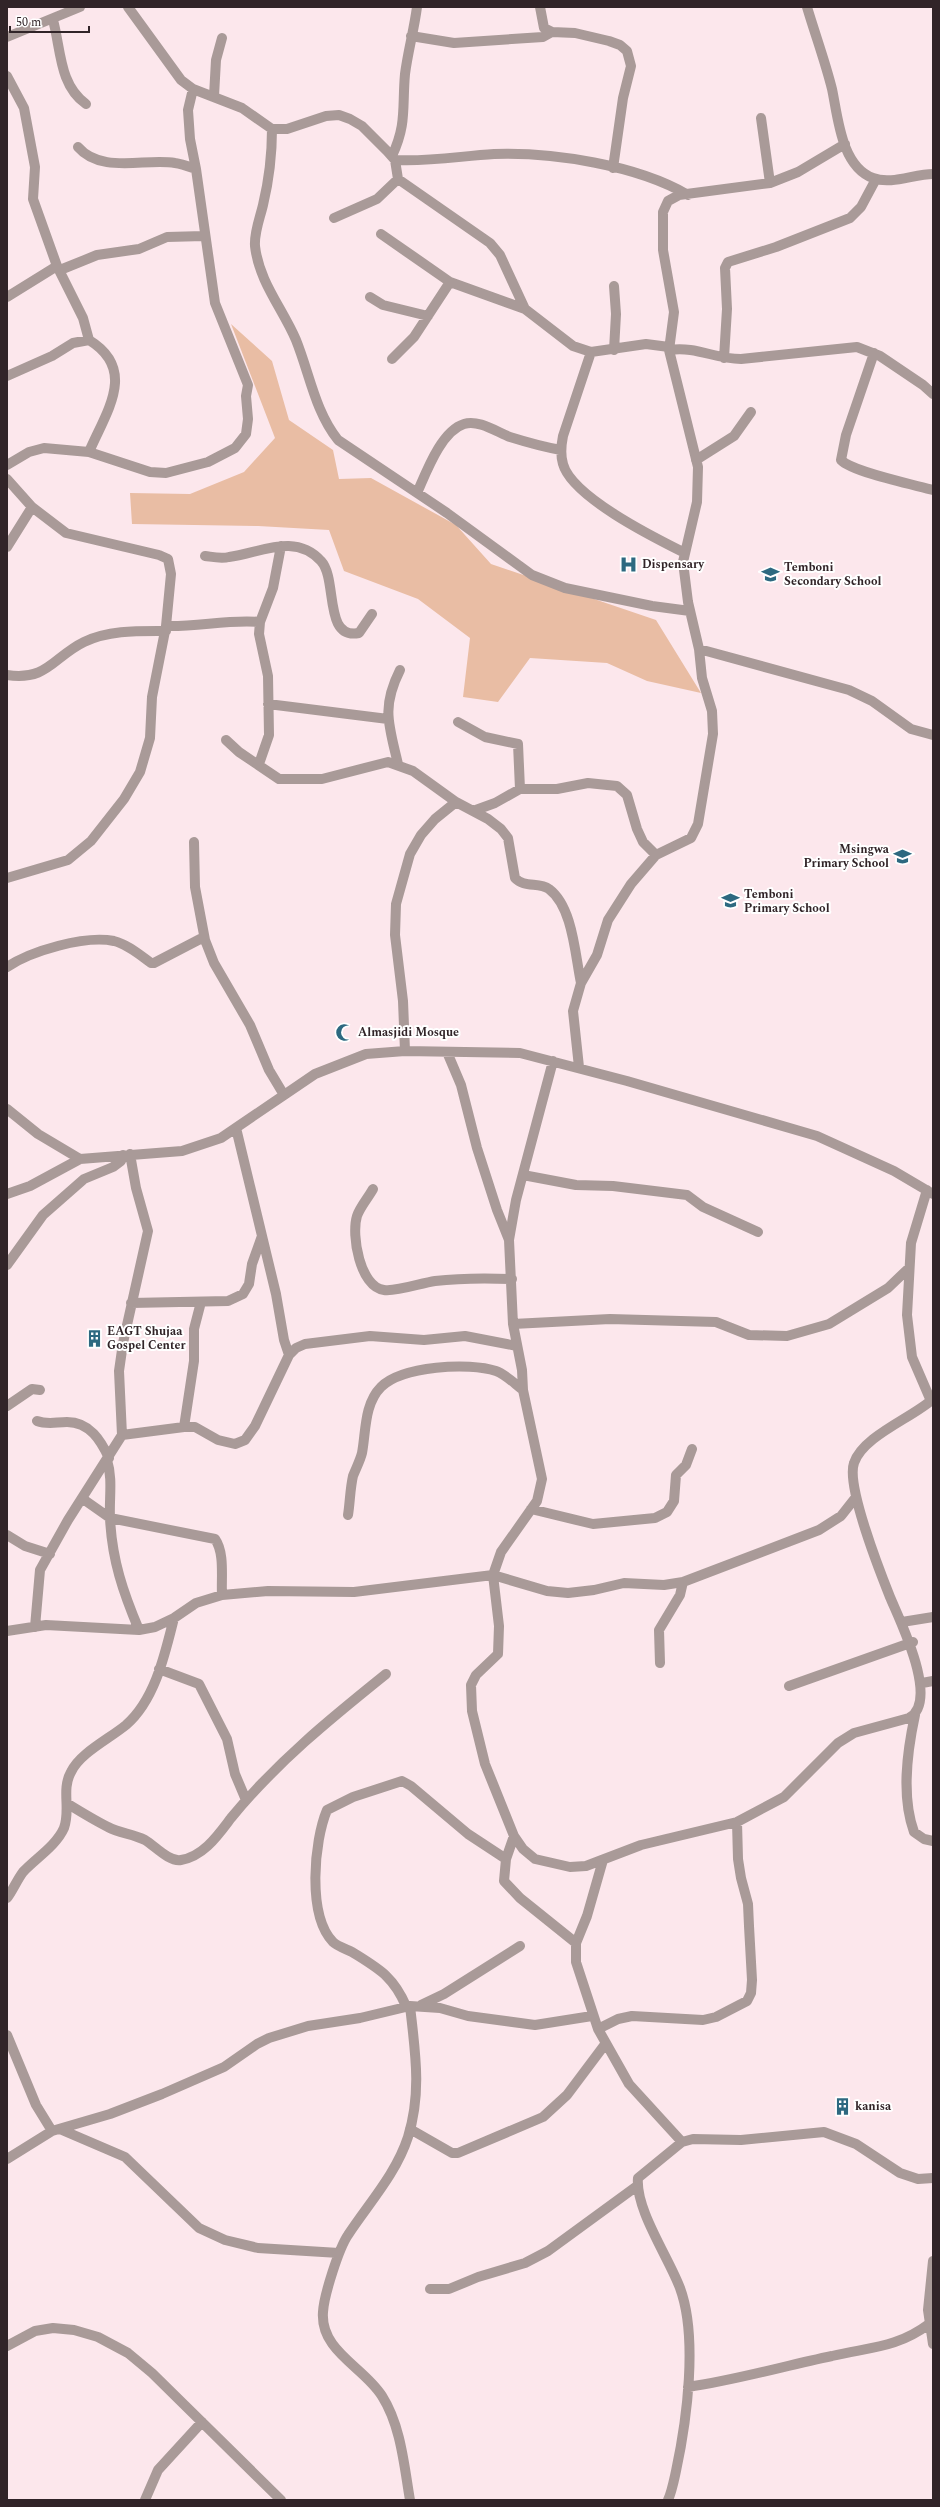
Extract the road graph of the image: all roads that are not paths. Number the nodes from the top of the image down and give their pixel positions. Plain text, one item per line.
1 (80, 7) edge
2 (128, 7) edge
3 (418, 7) edge
4 (540, 7) edge
5 (807, 7) edge
6 (53, 20) junction
7 (552, 32) junction
8 (411, 36) junction
9 (7, 37) edge
10 (222, 38) dead end
11 (7, 76) edge
12 (193, 89) junction
13 (214, 96) junction
14 (86, 104) dead end
15 (761, 118) dead end
16 (272, 129) junction
17 (844, 144) junction
18 (78, 148) dead end
19 (393, 158) junction
20 (613, 168) junction
21 (196, 169) junction
22 (933, 174) edge
23 (398, 179) junction
24 (876, 179) junction
25 (770, 183) junction
26 (688, 195) junction
27 (334, 218) dead end
28 (381, 234) dead end
29 (204, 236) junction
30 (59, 268) junction
31 (450, 282) junction
32 (614, 286) dead end
33 (7, 297) edge
34 (370, 297) dead end
35 (525, 309) junction
36 (428, 316) junction
37 (89, 340) junction
38 (669, 349) junction
39 (614, 350) junction
40 (591, 352) junction
41 (874, 353) junction
42 (724, 358) junction
43 (392, 359) dead end
44 (7, 376) edge
45 (933, 394) edge
46 (751, 412) dead end
47 (561, 450) junction
48 (89, 452) junction
49 (696, 460) junction
50 (7, 465) edge
51 (7, 479) edge
52 (933, 490) edge
53 (417, 493) junction
54 (32, 507) junction
55 (281, 546) junction
56 (7, 547) edge
57 (685, 553) junction
58 (205, 556) dead end
59 (690, 611) junction
60 (372, 614) dead end
61 (260, 622) junction
62 (166, 628) junction
63 (699, 649) junction
64 (400, 670) dead end
65 (7, 675) edge
66 (268, 704) junction
67 (388, 719) junction
68 (458, 722) dead end
69 (933, 735) edge
70 (226, 740) dead end
71 (258, 764) junction
72 (398, 764) junction
73 (520, 789) junction
74 (456, 802) junction
75 (473, 811) junction
76 (194, 842) dead end
77 (656, 856) junction
78 (7, 878) edge
79 (204, 937) junction
80 (7, 967) edge
81 (580, 983) junction
82 (405, 1051) junction
83 (447, 1052) junction
84 (553, 1061) junction
85 (578, 1068) junction
86 (284, 1095) junction
87 (8, 1112) edge
88 (236, 1128) junction
89 (127, 1155) junction
90 (80, 1159) junction
91 (523, 1175) junction
92 (373, 1190) dead end
93 (930, 1192) edge
94 (7, 1194) edge
95 (758, 1232) dead end
96 (262, 1236) junction
97 (509, 1240) junction
98 (7, 1265) edge
99 (909, 1268) junction
100 (512, 1279) junction
101 (201, 1302) junction
102 (131, 1303) junction
103 (513, 1324) junction
104 (517, 1346) junction
105 (289, 1355) junction
106 (40, 1390) dead end
107 (523, 1390) junction
108 (932, 1400) edge
109 (7, 1406) edge
110 (37, 1421) dead end
111 (184, 1426) junction
112 (122, 1435) junction
113 (692, 1449) dead end
114 (108, 1459) junction
115 (856, 1497) junction
116 (83, 1499) junction
117 (531, 1509) junction
118 (348, 1516) dead end
119 (110, 1518) junction
120 (7, 1535) edge
121 (50, 1554) junction
122 (493, 1575) junction
123 (683, 1582) junction
124 (222, 1595) junction
125 (933, 1617) edge
126 (174, 1618) junction
127 (902, 1622) junction
128 (35, 1627) junction
129 (139, 1630) junction
130 (7, 1631) edge
131 (913, 1642) junction
132 (660, 1663) dead end
133 (159, 1669) junction
134 (386, 1674) dead end
135 (933, 1681) edge
136 (922, 1683) junction
137 (789, 1686) dead end
138 (915, 1715) junction
139 (246, 1800) junction
140 (68, 1804) junction
141 (737, 1822) junction
142 (514, 1836) junction
143 (933, 1841) edge
144 (506, 1859) junction
145 (603, 1860) junction
146 (7, 1898) edge
147 (576, 1943) junction
148 (520, 1946) dead end
149 (421, 2005) junction
150 (408, 2006) junction
151 (592, 2016) junction
152 (598, 2029) junction
153 (7, 2035) edge
154 (606, 2043) junction
155 (410, 2129) junction
156 (57, 2130) junction
157 (682, 2142) junction
158 (7, 2158) edge
159 (933, 2178) edge
160 (637, 2186) junction
161 (340, 2253) junction
162 (933, 2261) edge
163 (430, 2289) dead end
164 (930, 2324) junction
165 (933, 2344) edge
166 (7, 2345) edge
167 (688, 2387) junction
168 (202, 2422) junction
169 (145, 2500) edge
170 (281, 2500) edge
171 (410, 2500) edge
172 (668, 2500) edge

1 - 6 street
2 - 12 street
3 - 8 street
4 - 7 street
5 - 17 street
6 - 9 street
6 - 14 street
7 - 8 street
7 - 20 street
8 - 19 street
10 - 13 street
11 - 30 street
12 - 13 street
12 - 21 street
13 - 16 street
15 - 25 street
16 - 19 street
16 - 53 street
17 - 24 street
17 - 25 street
18 - 21 street
19 - 20 street
19 - 23 street
20 - 26 street
21 - 29 street
22 - 24 street
23 - 27 street
23 - 35 street
24 - 42 street
25 - 26 street
26 - 38 street
28 - 31 street
29 - 30 street
29 - 48 street
30 - 33 street
30 - 37 street
31 - 35 street
31 - 36 street
32 - 39 street
34 - 36 street
35 - 40 street
36 - 43 street
37 - 44 street
37 - 48 street
38 - 39 street
38 - 42 street
38 - 49 street
39 - 40 street
40 - 47 street
41 - 42 street
41 - 45 street
41 - 52 street
46 - 49 street
47 - 53 street
47 - 57 street
48 - 50 street
49 - 57 street
51 - 54 street
53 - 59 street
54 - 56 street
54 - 62 street
55 - 58 street
55 - 60 street
55 - 61 street
57 - 59 street
59 - 63 street
61 - 62 street
61 - 66 street
62 - 65 street
62 - 78 street
63 - 69 street
63 - 77 street
64 - 67 street
66 - 67 street
66 - 71 street
67 - 72 street
68 - 73 street
70 - 71 street
71 - 72 street
72 - 74 street
73 - 75 street
73 - 77 street
74 - 75 street
74 - 82 street
75 - 81 street
76 - 79 street
77 - 81 street
79 - 80 street
79 - 86 street
81 - 85 street
82 - 83 street
82 - 86 street
83 - 84 street
83 - 97 street
84 - 85 street
84 - 91 street
85 - 93 street
86 - 88 street
87 - 90 street
88 - 89 street
88 - 96 street
89 - 90 street
89 - 98 street
89 - 102 street
90 - 94 street
91 - 95 street
91 - 97 street
92 - 100 street
93 - 99 street
96 - 101 street
96 - 105 street
97 - 100 street
99 - 103 street
99 - 108 street
100 - 103 street
101 - 102 street
101 - 111 street
102 - 112 street
103 - 104 street
104 - 105 street
104 - 107 street
105 - 111 street
106 - 109 street
107 - 117 street
107 - 118 street
108 - 115 street
110 - 114 street
111 - 112 street
112 - 114 street
113 - 117 street
114 - 116 street
114 - 119 street
115 - 123 street
115 - 127 street
116 - 119 street
116 - 121 street
117 - 122 street
119 - 124 street
119 - 129 street
120 - 121 street
121 - 128 street
122 - 123 street
122 - 124 street
122 - 142 street
123 - 132 street
124 - 126 street
125 - 127 street
126 - 129 street
126 - 133 street
127 - 131 street
128 - 129 street
128 - 130 street
131 - 136 street
131 - 137 street
133 - 139 street
133 - 140 street
134 - 139 street
135 - 136 street
136 - 138 street
138 - 141 street
138 - 143 street
139 - 140 street
140 - 146 street
141 - 145 street
141 - 152 street
142 - 144 street
142 - 145 street
144 - 147 street
144 - 150 street
145 - 147 street
147 - 151 street
148 - 149 street
149 - 150 street
149 - 151 street
150 - 155 street
150 - 156 street
151 - 152 street
152 - 154 street
153 - 156 street
154 - 155 street
154 - 157 street
155 - 161 street
156 - 158 street
156 - 161 street
157 - 159 street
157 - 160 street
160 - 163 street
160 - 167 street
161 - 171 street
162 - 164 street
164 - 165 street
164 - 167 street
166 - 168 street
167 - 172 street
168 - 169 street
168 - 170 street

